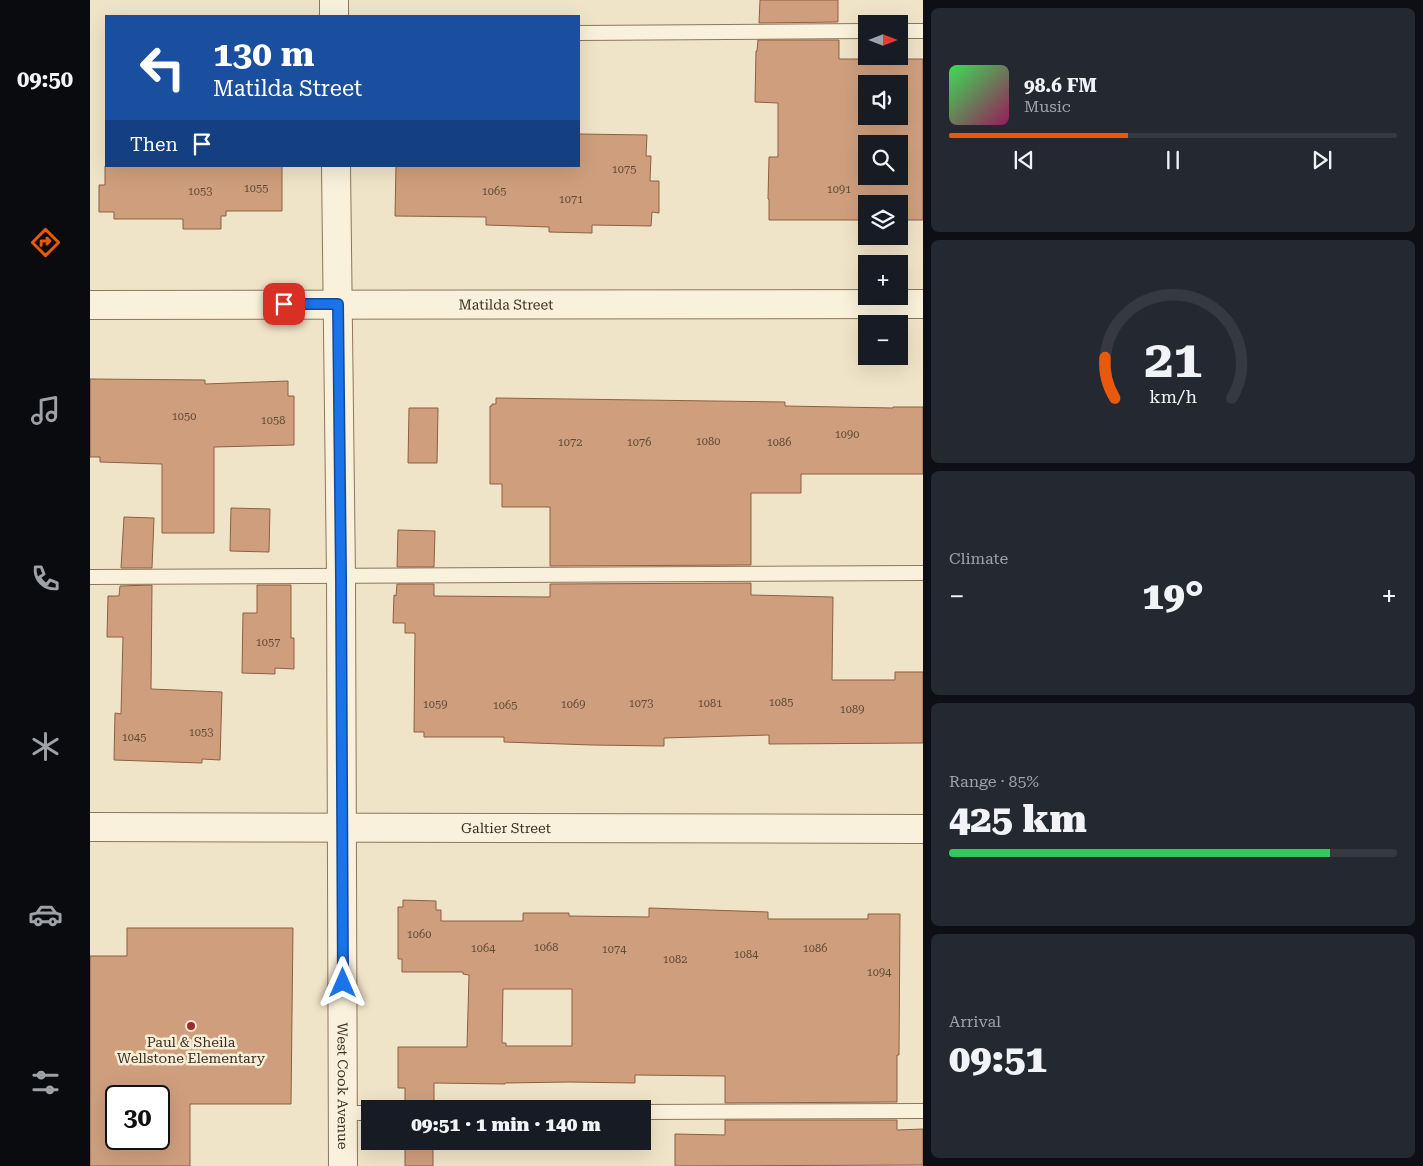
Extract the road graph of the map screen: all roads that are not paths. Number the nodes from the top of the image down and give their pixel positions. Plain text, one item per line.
1 (334, 0) edge
2 (334, 15) edge
3 (858, 31) edge
4 (908, 31) edge
5 (923, 31) edge
6 (580, 33) edge
7 (336, 167) edge
8 (338, 304) junction
9 (923, 304) edge
10 (90, 305) edge
11 (923, 574) edge
12 (90, 577) edge
13 (341, 577) junction
14 (90, 827) edge
15 (342, 827) junction
16 (923, 829) edge
17 (923, 1111) edge
18 (651, 1112) edge
19 (343, 1113) junction
20 (361, 1113) edge
21 (343, 1166) edge

1 - 2 street
3 - 6 lane
4 - 5 lane
7 - 8 street, West Cook Avenue
8 - 9 street, Matilda Street
8 - 10 street, Matilda Street
8 - 13 street, West Cook Avenue
11 - 13 lane
12 - 13 lane
13 - 15 street, West Cook Avenue
14 - 15 street, Galtier Street
15 - 16 street, Galtier Street
15 - 19 street, West Cook Avenue
17 - 18 lane
19 - 20 lane
19 - 21 street, West Cook Avenue

